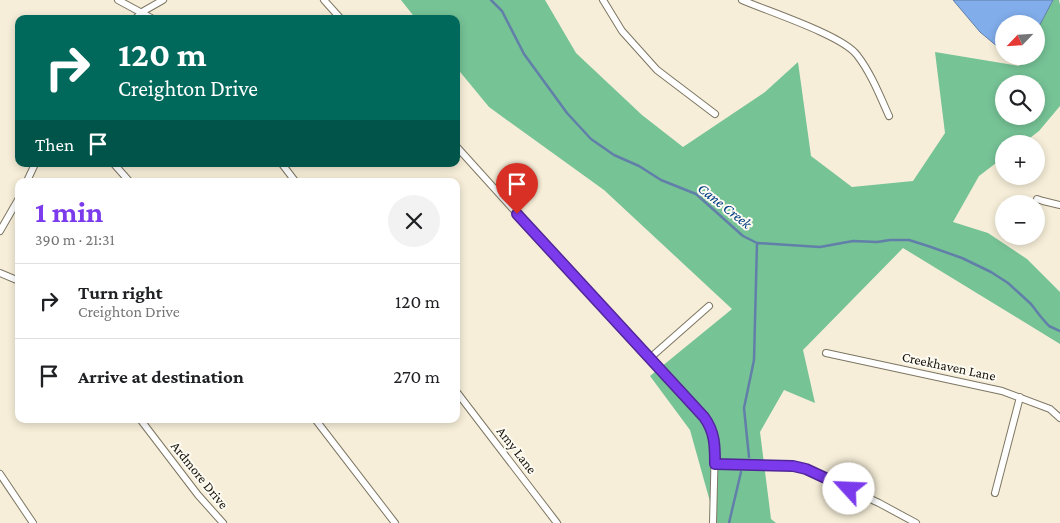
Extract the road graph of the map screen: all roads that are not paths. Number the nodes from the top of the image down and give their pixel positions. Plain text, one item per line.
1 (118, 0) edge
2 (163, 0) edge
3 (324, 0) edge
4 (602, 0) edge
5 (742, 0) edge
6 (142, 12) junction
7 (139, 15) edge
8 (147, 15) edge
9 (337, 15) edge
10 (715, 114) dead end
11 (890, 116) dead end
12 (460, 150) edge
13 (117, 167) edge
14 (284, 167) edge
15 (126, 178) edge
16 (293, 178) edge
17 (1045, 201) edge
18 (1060, 204) edge
19 (15, 205) edge
20 (0, 230) edge
21 (0, 273) edge
22 (15, 279) edge
23 (708, 306) dead end
24 (826, 353) dead end
25 (650, 358) junction
26 (460, 396) edge
27 (1020, 397) junction
28 (1060, 418) edge
29 (143, 423) edge
30 (318, 423) edge
31 (715, 464) junction
32 (0, 474) edge
33 (995, 493) dead end
34 (33, 523) edge
35 (222, 523) edge
36 (395, 523) edge
37 (557, 523) edge
38 (713, 523) edge
39 (916, 523) edge

1 - 6 street
2 - 6 street
3 - 9 street
4 - 10 street
5 - 11 street
6 - 7 street
6 - 8 street
12 - 25 street
13 - 15 street
14 - 16 street
17 - 18 street
19 - 20 street
21 - 22 street
23 - 25 street
24 - 27 street, Creekhaven Lane
25 - 31 street
26 - 37 street, Amy Lane
27 - 28 street, Creekhaven Lane
27 - 33 street
29 - 35 street, Ardmore Drive
30 - 36 street
31 - 38 street
31 - 39 street
32 - 34 street

